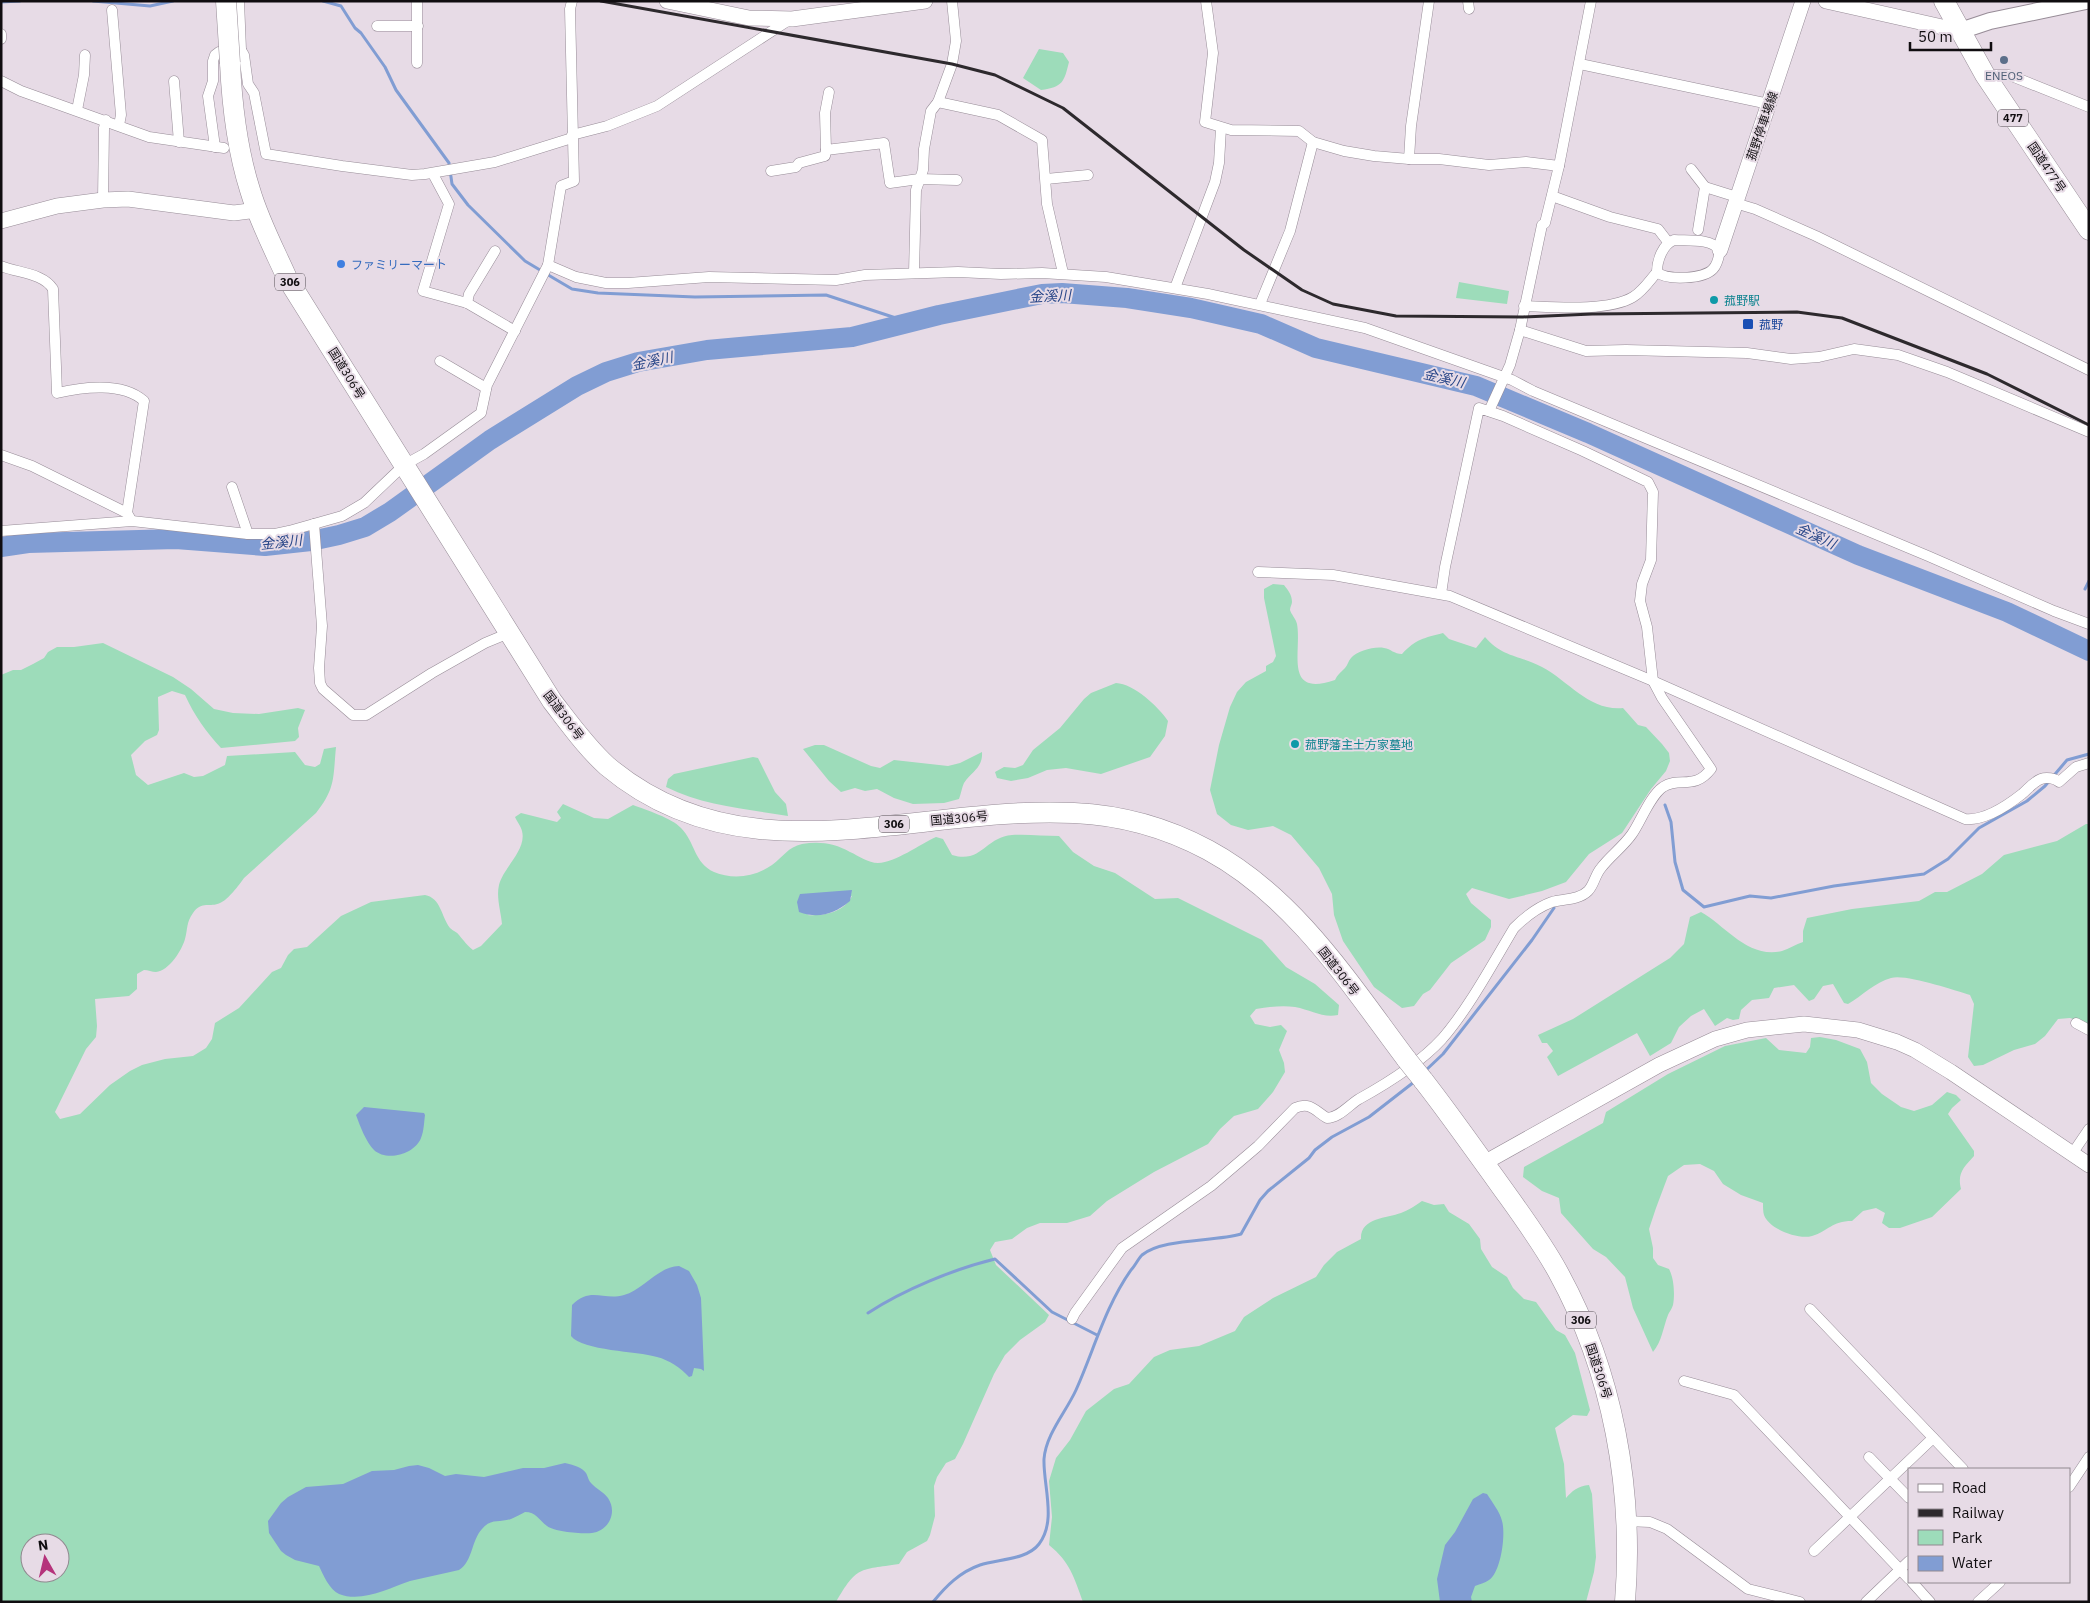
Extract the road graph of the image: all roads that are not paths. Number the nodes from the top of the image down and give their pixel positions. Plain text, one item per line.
1 (226, 1) edge
2 (239, 1) edge
3 (417, 1) edge
4 (572, 1) edge
5 (667, 1) edge
6 (925, 1) edge
7 (952, 1) edge
8 (1206, 1) edge
9 (1429, 1) edge
10 (1591, 1) edge
11 (1803, 1) edge
12 (1826, 1) edge
13 (1944, 1) edge
14 (2086, 1) edge
15 (894, 3) edge
16 (112, 10) dead end
17 (792, 19) junction
18 (377, 26) dead end
19 (418, 26) junction
20 (1960, 31) junction
21 (1, 34) edge
22 (1, 39) edge
23 (84, 55) dead end
24 (236, 57) junction
25 (417, 64) dead end
26 (1580, 64) junction
27 (1985, 75) junction
28 (1, 81) edge
29 (174, 81) dead end
30 (829, 92) dead end
31 (938, 102) junction
32 (1770, 104) junction
33 (2089, 107) edge
34 (77, 110) junction
35 (106, 120) junction
36 (119, 126) junction
37 (1221, 128) junction
38 (572, 137) junction
39 (178, 142) junction
40 (1313, 142) junction
41 (826, 150) junction
42 (1410, 159) junction
43 (1559, 166) junction
44 (1691, 169) dead end
45 (771, 170) dead end
46 (438, 173) junction
47 (1088, 175) dead end
48 (919, 179) junction
49 (1046, 179) junction
50 (957, 180) dead end
51 (1705, 187) junction
52 (1552, 196) junction
53 (103, 200) junction
54 (1736, 200) junction
55 (257, 210) junction
56 (1, 220) edge
57 (1698, 230) dead end
58 (2089, 230) edge
59 (1668, 242) junction
60 (1720, 250) junction
61 (495, 251) dead end
62 (1, 266) edge
63 (547, 267) junction
64 (1657, 272) junction
65 (914, 273) junction
66 (1060, 275) junction
67 (1175, 288) junction
68 (467, 303) junction
69 (1260, 304) junction
70 (1524, 306) junction
71 (1520, 330) junction
72 (515, 331) junction
73 (440, 361) dead end
74 (2089, 370) edge
75 (1504, 380) junction
76 (486, 388) junction
77 (1491, 409) junction
78 (2089, 432) edge
79 (1, 455) edge
80 (408, 471) junction
81 (232, 487) dead end
82 (129, 517) junction
83 (315, 527) junction
84 (1, 531) edge
85 (248, 534) junction
86 (1258, 572) dead end
87 (1441, 594) junction
88 (2089, 624) edge
89 (509, 633) junction
90 (1653, 681) junction
91 (2089, 763) edge
92 (2076, 1023) dead end
93 (2089, 1030) edge
94 (2089, 1129) edge
95 (2072, 1154) junction
96 (1484, 1163) junction
97 (2089, 1165) edge
98 (1810, 1309) dead end
99 (1072, 1319) dead end
100 (1684, 1380) dead end
101 (1933, 1438) junction
102 (2089, 1456) edge
103 (1869, 1457) dead end
104 (1962, 1468) edge
105 (1890, 1479) junction
106 (2070, 1485) edge
107 (1908, 1497) edge
108 (1850, 1517) junction
109 (1626, 1521) junction
110 (1814, 1551) dead end
111 (1908, 1562) edge
112 (1900, 1569) junction
113 (1908, 1578) edge
114 (1913, 1583) edge
115 (1994, 1584) edge
116 (1625, 1602) edge
117 (1800, 1602) edge
118 (1866, 1602) edge
119 (1930, 1602) edge
120 (1978, 1602) edge

1 - 24 highway, 国道306号 / 306, bridge
2 - 24 street
3 - 19 street
4 - 38 street
5 - 17 street
6 - 15 street
7 - 31 street
8 - 37 street
9 - 42 street
10 - 26 street
11 - 32 street, 菰野停車場線
12 - 20 street
13 - 20 highway, 国道477号 / 477
14 - 20 main road
15 - 17 street
16 - 36 street
17 - 38 street
18 - 19 street
19 - 25 street
20 - 27 highway, 国道477号 / 477
21 - 22 street
23 - 34 street
24 - 39 street
24 - 46 street
24 - 55 highway, 国道306号 / 306
26 - 32 street
26 - 43 street
27 - 33 street
27 - 58 highway, 国道477号 / 477
28 - 34 street
29 - 39 street
30 - 41 street
31 - 48 street
31 - 49 street
32 - 54 street, 菰野停車場線
34 - 35 street
35 - 36 street
35 - 53 street
36 - 39 street
37 - 40 street
37 - 67 street
38 - 46 street
38 - 63 street
40 - 42 street
40 - 69 street
41 - 45 street
41 - 48 street
42 - 43 street
43 - 52 street
44 - 51 street
46 - 68 street
47 - 49 street
48 - 50 street
48 - 65 street
49 - 66 street
51 - 54 street
51 - 57 street
52 - 59 street
52 - 70 street
53 - 55 street
53 - 56 street
54 - 60 street, 菰野停車場線
54 - 74 street
55 - 80 highway, 国道306号 / 306
59 - 60 street
59 - 64 street
60 - 64 street
61 - 68 street
62 - 82 street
63 - 65 street
63 - 72 street
64 - 70 street
65 - 66 street
66 - 67 street
67 - 69 street
68 - 72 street
69 - 75 street
70 - 71 street
71 - 75 street
71 - 78 street
72 - 76 street
73 - 76 street
75 - 77 street
75 - 88 street
76 - 80 street
77 - 87 street
77 - 90 street
79 - 82 street
80 - 83 street
80 - 89 highway, 国道306号 / 306
81 - 85 street
82 - 84 street
82 - 85 street
83 - 85 street
83 - 89 street
86 - 87 street
87 - 90 street
89 - 96 highway, 国道306号 / 306, bridge
90 - 91 street
90 - 99 street
92 - 93 street
94 - 95 street
95 - 96 street
95 - 97 street
96 - 109 highway, 国道306号 / 306
98 - 101 street
100 - 108 street
101 - 104 street
101 - 105 street
102 - 106 street
103 - 105 street
105 - 107 street
105 - 108 street
108 - 110 street
108 - 112 street
109 - 116 highway, 国道306号 / 306
109 - 117 street
111 - 112 street
112 - 113 street
112 - 118 street
114 - 119 street
115 - 120 street

